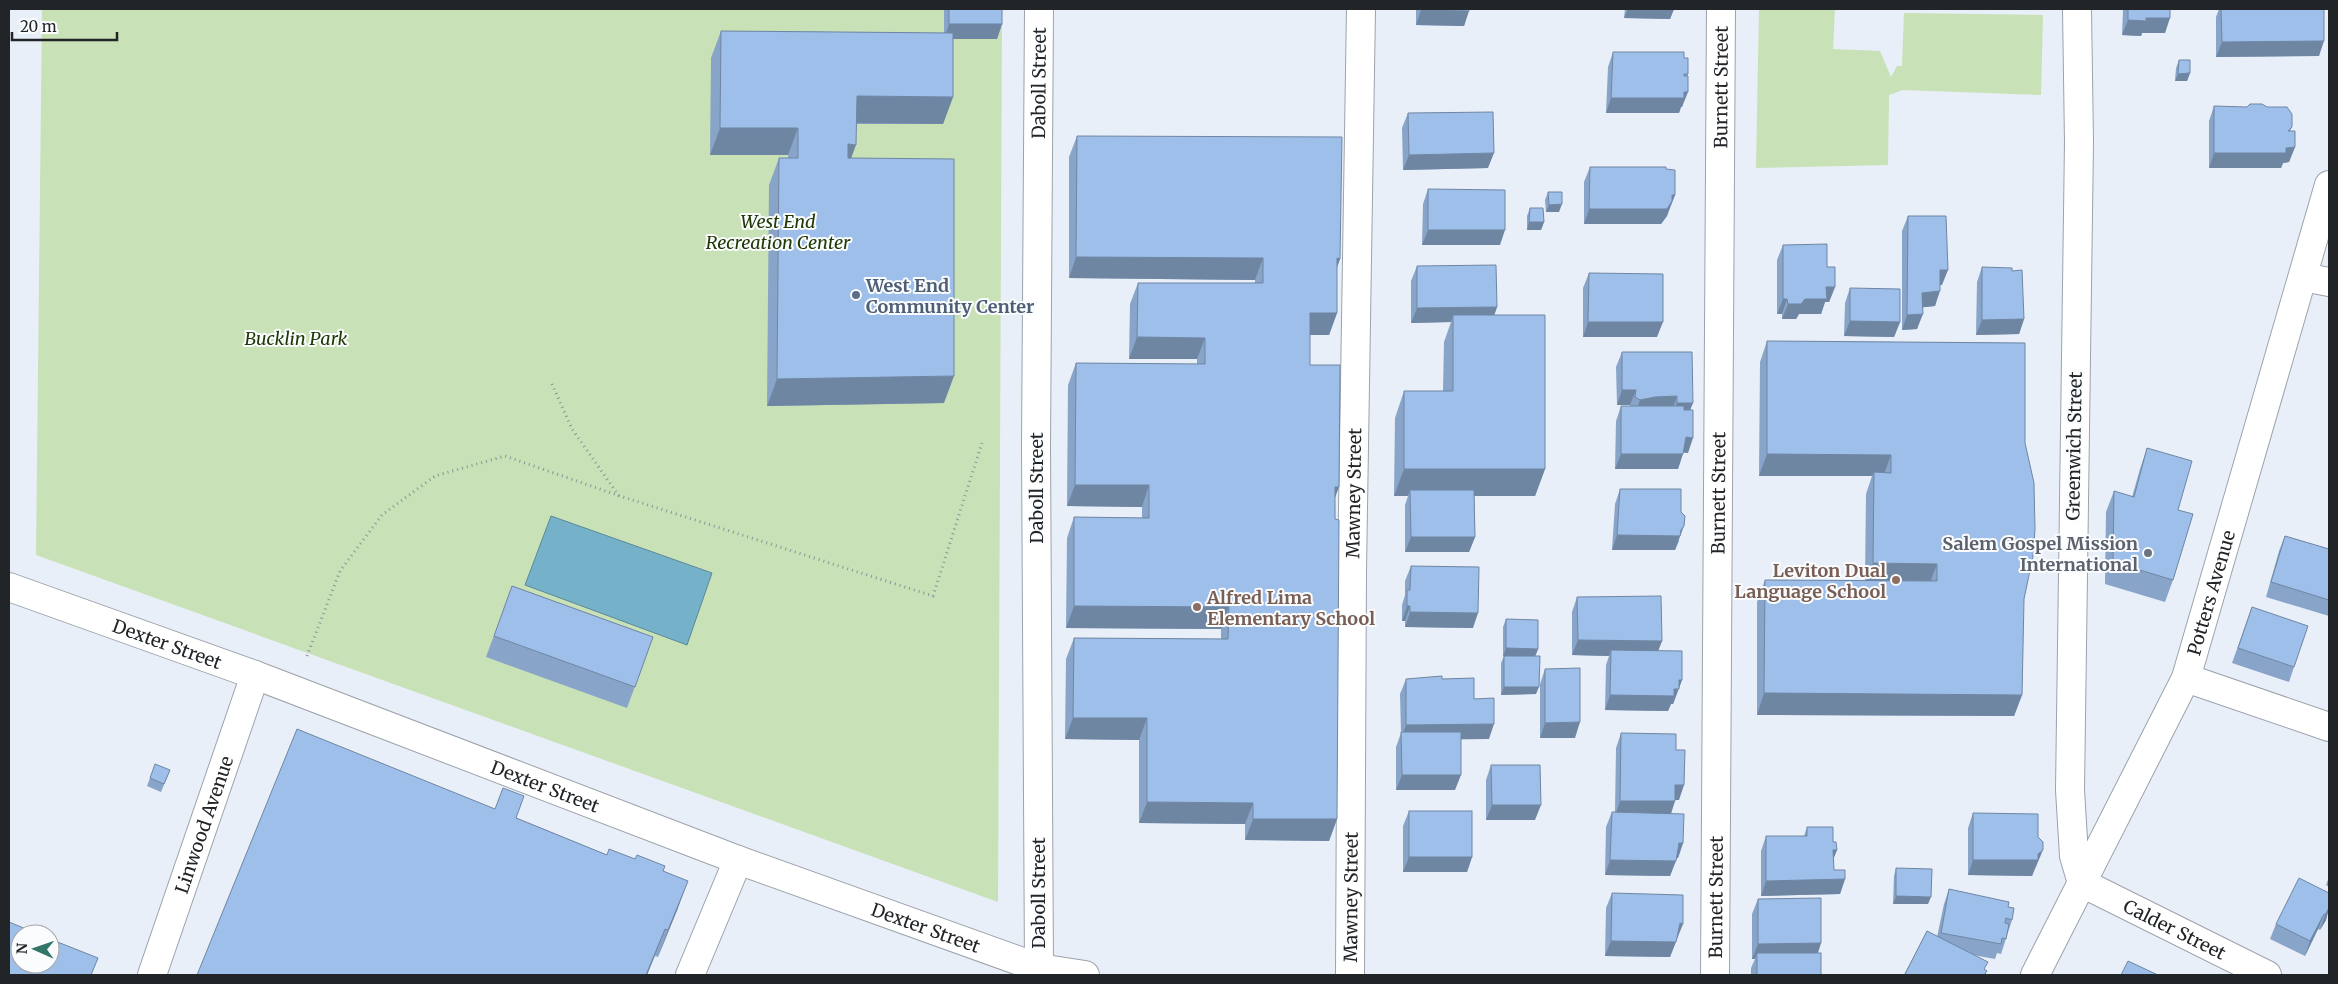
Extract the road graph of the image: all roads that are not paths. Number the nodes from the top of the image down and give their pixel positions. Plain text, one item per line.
1 (1039, 9) edge
2 (1361, 9) edge
3 (1721, 9) edge
4 (2077, 9) edge
5 (2329, 186) edge
6 (2303, 278) junction
7 (2329, 282) edge
8 (9, 587) edge
9 (254, 675) junction
10 (2186, 678) junction
11 (2329, 727) edge
12 (738, 860) junction
13 (2082, 882) junction
14 (1039, 968) junction
15 (152, 975) edge
16 (690, 975) edge
17 (1085, 975) edge
18 (1350, 975) edge
19 (1715, 975) edge
20 (2035, 975) edge
21 (2267, 975) edge

1 - 14 street, Daboll Street
2 - 18 street, Mawney Street
3 - 19 street, Burnett Street
4 - 13 street, Greenwich Street
5 - 6 street, Potters Avenue
6 - 7 street
6 - 10 street, Potters Avenue
8 - 9 street, Dexter Street
9 - 12 street, Dexter Street
9 - 15 street, Linwood Avenue
10 - 11 street
10 - 13 street, Potters Avenue
12 - 14 street, Dexter Street
12 - 16 street
13 - 20 street, Potters Avenue
13 - 21 street, Calder Street
14 - 17 street, Dexter Street

